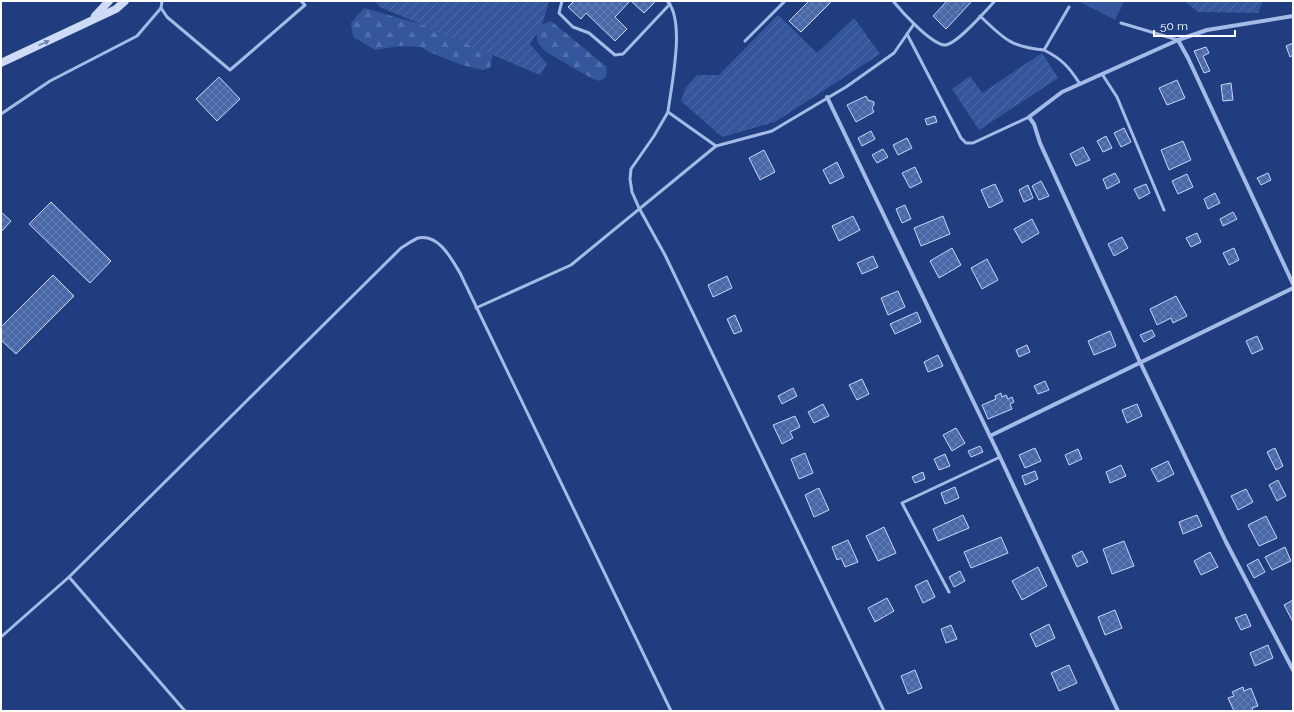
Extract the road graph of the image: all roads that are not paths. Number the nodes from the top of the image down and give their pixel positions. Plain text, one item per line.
1 (109, 1) edge
2 (125, 1) edge
3 (162, 1) edge
4 (302, 1) edge
5 (562, 1) edge
6 (667, 1) edge
7 (785, 1) edge
8 (893, 1) edge
9 (995, 1) edge
10 (670, 4) junction
11 (1069, 7) dead end
12 (161, 8) junction
13 (980, 16) junction
14 (1293, 16) edge
15 (88, 22) junction
16 (1121, 23) dead end
17 (914, 24) junction
18 (907, 34) junction
19 (1178, 40) junction
20 (745, 41) dead end
21 (1044, 50) junction
22 (4, 63) edge
23 (1102, 74) junction
24 (1080, 84) junction
25 (827, 97) junction
26 (668, 112) junction
27 (1, 114) edge
28 (1029, 117) junction
29 (716, 146) junction
30 (639, 208) junction
31 (1164, 210) dead end
32 (1293, 284) edge
33 (1293, 288) edge
34 (476, 308) junction
35 (1140, 362) junction
36 (990, 436) junction
37 (1000, 457) junction
38 (69, 577) junction
39 (949, 592) dead end
40 (1, 637) edge
41 (1293, 670) edge
42 (185, 711) edge
43 (671, 711) edge
44 (884, 711) edge
45 (1118, 711) edge

1 - 15 main road
2 - 15 main road
3 - 12 lane
4 - 12 lane
5 - 10 lane
6 - 10 lane
7 - 20 lane
8 - 17 lane
9 - 13 lane
10 - 26 lane
11 - 21 lane
12 - 27 lane
13 - 17 lane
13 - 21 lane
14 - 19 street
22 -> 15 main road
16 - 19 lane
17 - 18 lane
18 - 25 lane
18 - 28 lane
19 - 23 street
19 - 32 street
21 - 24 lane
23 - 24 street
23 - 31 lane
24 - 28 street
25 - 29 lane
25 - 36 street
26 - 29 lane
26 - 30 lane
28 - 35 street
29 - 30 lane
30 - 34 lane
30 - 44 lane
33 - 35 street
34 - 38 lane
34 - 43 lane
35 - 36 street
35 - 41 street
36 - 37 street
37 - 39 lane
37 - 45 street
38 - 40 lane
38 - 42 lane

